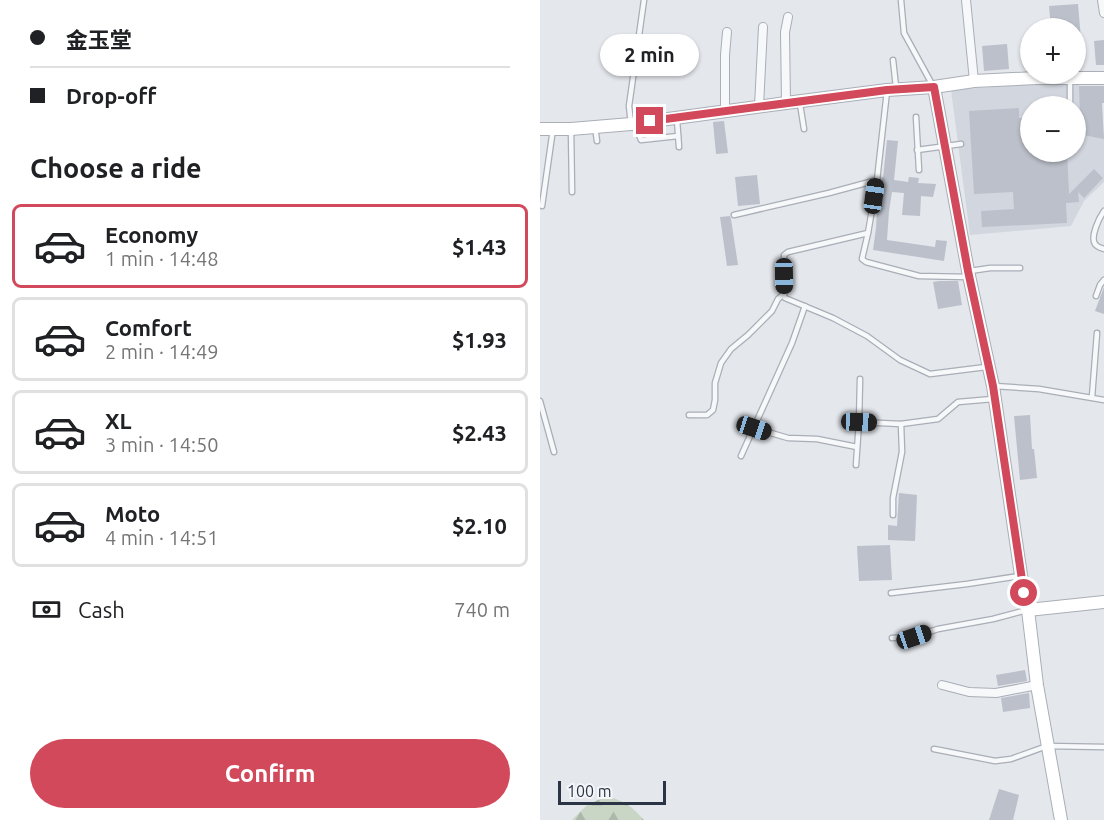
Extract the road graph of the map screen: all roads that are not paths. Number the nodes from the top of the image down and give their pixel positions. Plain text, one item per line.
1 (644, 0) edge
2 (900, 0) edge
3 (966, 0) edge
4 (1102, 0) edge
5 (1104, 13) edge
6 (788, 17) dead end
7 (763, 27) dead end
8 (727, 32) dead end
9 (893, 60) dead end
10 (1020, 77) edge
11 (1086, 78) edge
12 (1104, 78) edge
13 (974, 81) junction
14 (934, 87) junction
15 (891, 90) junction
16 (793, 102) junction
17 (759, 106) junction
18 (724, 111) junction
19 (677, 117) junction
20 (916, 117) dead end
21 (631, 124) junction
22 (595, 127) junction
23 (546, 129) edge
24 (571, 129) junction
25 (804, 129) dead end
26 (678, 136) junction
27 (597, 141) dead end
28 (961, 144) dead end
29 (945, 146) junction
30 (679, 147) dead end
31 (917, 150) junction
32 (919, 170) dead end
33 (877, 180) junction
34 (542, 187) edge
35 (572, 192) dead end
36 (542, 206) dead end
37 (1104, 211) edge
38 (734, 214) dead end
39 (868, 233) junction
40 (1104, 249) edge
41 (1020, 268) dead end
42 (968, 274) junction
43 (1104, 280) edge
44 (784, 293) junction
45 (1096, 297) dead end
46 (805, 306) junction
47 (1096, 333) dead end
48 (989, 367) junction
49 (860, 379) dead end
50 (994, 392) junction
51 (1092, 397) junction
52 (540, 400) edge
53 (1104, 400) edge
54 (689, 415) dead end
55 (859, 422) junction
56 (901, 424) junction
57 (754, 428) junction
58 (857, 447) junction
59 (554, 452) dead end
60 (741, 456) dead end
61 (856, 465) dead end
62 (893, 515) dead end
63 (1021, 575) junction
64 (891, 593) dead end
65 (1104, 603) edge
66 (1028, 610) junction
67 (892, 638) dead end
68 (942, 685) dead end
69 (1037, 686) junction
70 (1047, 746) junction
71 (1104, 747) edge
72 (934, 749) dead end
73 (1061, 820) edge

1 - 21 lane
2 - 14 lane
3 - 13 street
4 - 5 street
6 - 16 street
7 - 17 street
8 - 18 street
9 - 15 lane
10 - 13 street
11 - 12 street
13 - 14 street
14 - 15 street
14 - 29 street
15 - 16 street
15 - 33 lane
16 - 17 street
16 - 25 lane
17 - 18 street
18 - 19 street
19 - 21 street
19 - 26 lane
20 - 31 lane
21 - 22 street
21 - 26 lane
22 - 24 street
22 - 27 lane
23 - 24 street
23 - 34 lane
24 - 35 lane
26 - 30 lane
28 - 29 lane
29 - 31 lane
29 - 42 street
31 - 32 lane
33 - 38 lane
33 - 39 lane
34 - 36 lane
37 - 40 lane
39 - 42 lane
39 - 44 lane
41 - 42 lane
42 - 48 street
43 - 45 lane
44 - 46 lane
44 - 54 lane
46 - 48 lane
46 - 57 lane
47 - 51 lane
48 - 50 street
49 - 55 lane
50 - 51 lane
50 - 56 lane
50 - 63 street
51 - 53 lane
52 - 59 lane
55 - 56 lane
55 - 58 lane
56 - 62 lane
57 - 58 lane
57 - 60 lane
58 - 61 lane
63 - 64 lane
63 - 66 street
65 - 66 street
66 - 67 lane
66 - 69 street
68 - 69 street
69 - 70 street
70 - 71 lane
70 - 72 lane
70 - 73 street

